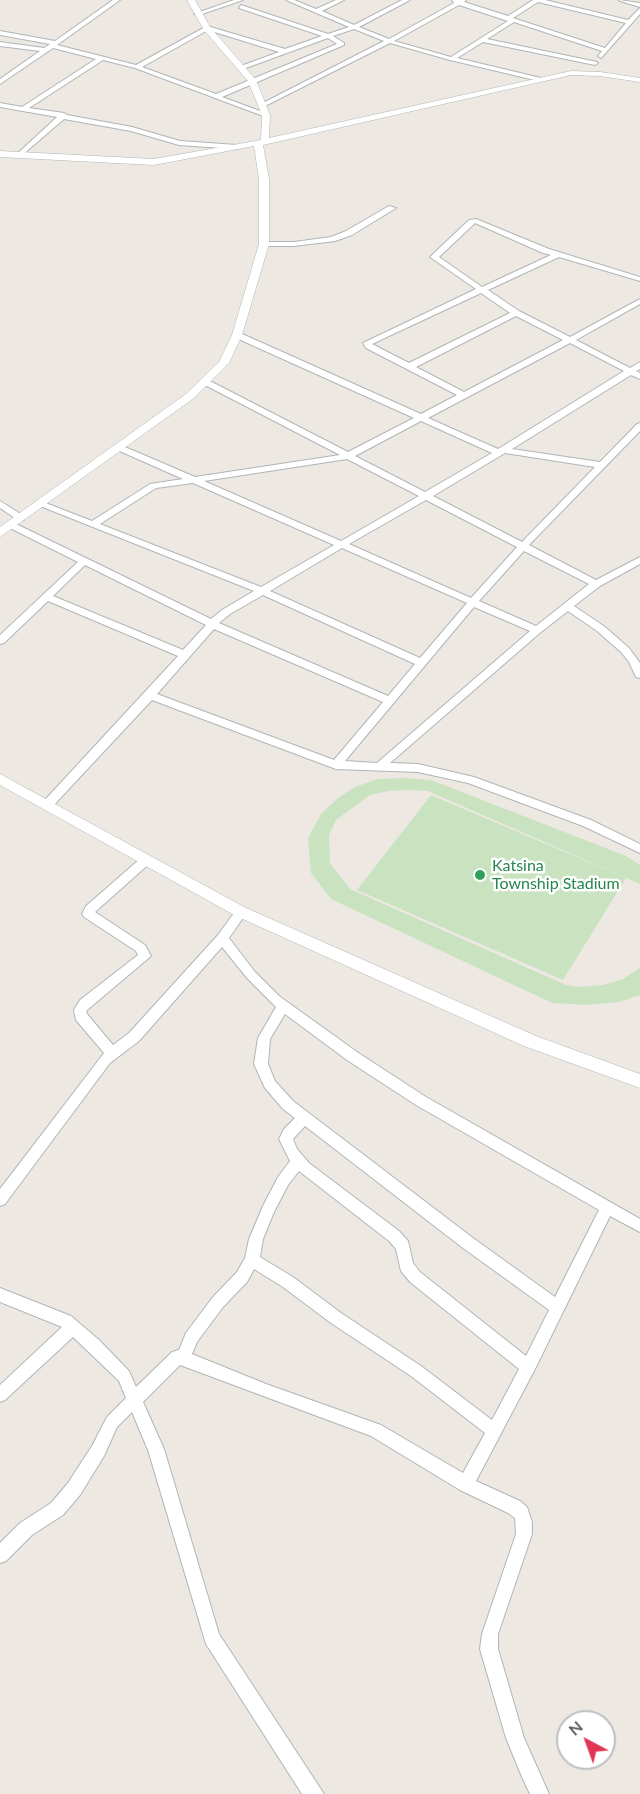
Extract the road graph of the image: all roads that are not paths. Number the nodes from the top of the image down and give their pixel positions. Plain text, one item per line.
1 (117, 0) edge
2 (191, 0) edge
3 (289, 0) edge
4 (341, 0) edge
5 (407, 0) edge
6 (450, 0) edge
7 (537, 0) edge
8 (622, 0) edge
9 (461, 1) edge
10 (241, 4) edge
11 (640, 4) edge
12 (640, 10) edge
13 (317, 11) junction
14 (197, 14) junction
15 (510, 19) junction
16 (630, 22) junction
17 (356, 26) junction
18 (207, 28) junction
19 (0, 33) edge
20 (328, 36) junction
21 (481, 40) junction
22 (390, 41) junction
23 (0, 44) edge
24 (52, 46) junction
25 (606, 50) junction
26 (287, 52) junction
27 (102, 58) junction
28 (452, 59) junction
29 (595, 63) junction
30 (137, 67) junction
31 (243, 67) junction
32 (587, 73) junction
33 (540, 79) junction
34 (252, 80) junction
35 (640, 80) edge
36 (0, 82) edge
37 (218, 96) junction
38 (0, 105) edge
39 (263, 105) junction
40 (23, 110) junction
41 (64, 115) junction
42 (266, 115) junction
43 (265, 142) junction
44 (237, 147) junction
45 (0, 154) edge
46 (19, 155) junction
47 (392, 208) dead end
48 (264, 244) junction
49 (557, 255) junction
50 (640, 279) edge
51 (482, 291) junction
52 (640, 301) edge
53 (516, 313) junction
54 (237, 335) junction
55 (568, 340) junction
56 (640, 365) edge
57 (411, 368) junction
58 (629, 371) junction
59 (640, 376) edge
60 (206, 382) junction
61 (463, 395) junction
62 (422, 417) junction
63 (640, 426) edge
64 (118, 447) junction
65 (501, 452) junction
66 (348, 456) junction
67 (602, 465) junction
68 (197, 480) junction
69 (425, 496) junction
70 (0, 504) edge
71 (39, 504) junction
72 (21, 518) junction
73 (94, 524) junction
74 (11, 525) junction
75 (0, 533) edge
76 (343, 544) junction
77 (522, 548) junction
78 (640, 560) edge
79 (84, 561) junction
80 (596, 584) junction
81 (262, 591) junction
82 (46, 597) junction
83 (472, 603) junction
84 (568, 606) junction
85 (212, 624) junction
86 (537, 630) junction
87 (0, 641) edge
88 (185, 655) junction
89 (421, 662) junction
90 (640, 675) edge
91 (150, 695) junction
92 (388, 700) junction
93 (336, 765) junction
94 (380, 766) junction
95 (1, 782) edge
96 (47, 805) junction
97 (640, 849) edge
98 (145, 861) junction
99 (241, 912) junction
100 (222, 938) junction
101 (283, 1006) junction
102 (112, 1053) junction
103 (640, 1081) edge
104 (305, 1118) junction
105 (298, 1161) junction
106 (0, 1200) edge
107 (607, 1208) junction
108 (640, 1226) edge
109 (252, 1260) junction
110 (0, 1295) edge
111 (558, 1308) junction
112 (73, 1327) junction
113 (183, 1358) junction
114 (528, 1367) junction
115 (0, 1395) edge
116 (134, 1400) junction
117 (494, 1431) junction
118 (466, 1484) junction
119 (0, 1555) edge
120 (315, 1794) edge
121 (540, 1794) edge

1 - 24 street
2 - 14 street
3 - 13 street
4 - 13 street
5 - 17 street
6 - 9 street
7 - 15 street
7 - 16 street
8 - 11 street
9 - 15 street
9 - 22 street
10 - 14 street
10 - 20 street
12 - 16 street
13 - 17 street
14 - 18 street
15 - 21 street
15 - 25 street
16 - 25 street
17 - 20 street
17 - 22 street
18 - 26 street
18 - 30 street
18 - 31 street
19 - 24 street
20 - 26 street
20 - 34 street
21 - 28 street
21 - 29 street
22 - 28 street
22 - 39 street
23 - 24 street
24 - 27 street
24 - 36 street
25 - 29 street
26 - 31 street
27 - 30 street
27 - 40 street
28 - 33 street
29 - 32 street
30 - 37 street
31 - 34 street
32 - 33 street
32 - 35 street
33 - 43 street
34 - 37 street
34 - 39 street
37 - 42 street
38 - 40 street
39 - 42 street
40 - 41 street
41 - 44 street
41 - 46 street
42 - 43 street
43 - 44 street
43 - 48 street
44 - 46 street
45 - 46 street
47 - 48 street
48 - 54 street
49 - 50 street
49 - 51 street
49 - 51 street
51 - 53 street
51 - 57 street
52 - 55 street
53 - 55 street
53 - 57 street
54 - 60 street
54 - 62 street
55 - 58 street
55 - 61 street
56 - 58 street
57 - 61 street
58 - 59 street
58 - 65 street
60 - 64 street
60 - 66 street
61 - 62 street
62 - 65 street
62 - 66 street
63 - 67 street
64 - 68 street
64 - 71 street
65 - 67 street
65 - 69 street
66 - 68 street
66 - 69 street
67 - 77 street
68 - 73 street
68 - 76 street
69 - 76 street
69 - 77 street
70 - 72 street
71 - 72 street
71 - 73 street
72 - 74 street
73 - 81 street
74 - 75 street
74 - 79 street
76 - 81 street
76 - 83 street
77 - 80 street
77 - 83 street
78 - 80 street
79 - 82 street
79 - 85 street
80 - 84 street
81 - 85 street
81 - 89 street
82 - 87 street
82 - 88 street
83 - 86 street
83 - 89 street
84 - 86 street
84 - 90 street
85 - 88 street
85 - 92 street
86 - 94 street
88 - 91 street
89 - 92 street
91 - 93 street
91 - 96 street
92 - 93 street
93 - 94 street
94 - 97 street
95 - 96 street
96 - 98 street
98 - 99 street
98 - 102 street
99 - 100 street
99 - 103 street
100 - 101 street
100 - 102 street
101 - 104 street
101 - 107 street
102 - 106 street
104 - 105 street
104 - 111 street
105 - 109 street
105 - 114 street
107 - 108 street
107 - 111 street
109 - 113 street
109 - 117 street
110 - 112 street
111 - 114 street
112 - 115 street
112 - 116 street
113 - 116 street
113 - 118 street
114 - 117 street
116 - 119 street
116 - 120 street
117 - 118 street
118 - 121 street

